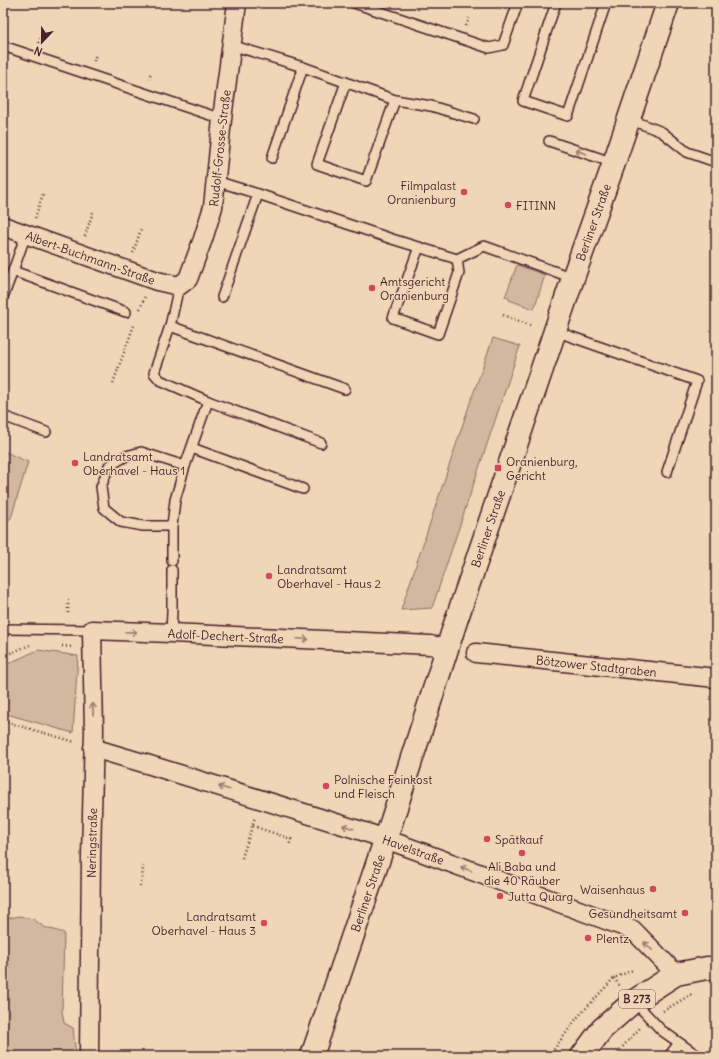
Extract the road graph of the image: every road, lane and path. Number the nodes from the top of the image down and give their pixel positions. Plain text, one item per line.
1 (237, 3) edge
2 (354, 3) edge
3 (518, 3) edge
4 (556, 3) edge
5 (602, 3) edge
6 (668, 3) edge
7 (232, 44) junction
8 (3, 46) edge
9 (303, 67) junction
10 (346, 82) junction
11 (395, 100) junction
12 (222, 119) junction
13 (474, 119) dead end
14 (629, 119) junction
15 (549, 141) dead end
16 (272, 158) dead end
17 (716, 162) edge
18 (614, 163) junction
19 (216, 181) junction
20 (43, 194) dead end
21 (258, 194) junction
22 (93, 212) dead end
23 (3, 226) edge
24 (141, 229) dead end
25 (28, 235) junction
26 (419, 247) junction
27 (78, 253) junction
28 (456, 259) junction
29 (126, 270) junction
30 (13, 271) junction
31 (573, 278) junction
32 (179, 286) junction
33 (3, 297) edge
34 (222, 297) dead end
35 (126, 312) dead end
36 (503, 315) dead end
37 (170, 326) junction
38 (532, 326) dead end
39 (554, 331) junction
40 (120, 365) dead end
41 (113, 383) dead end
42 (345, 389) dead end
43 (208, 401) junction
44 (3, 416) edge
45 (46, 432) dead end
46 (321, 443) dead end
47 (192, 448) junction
48 (185, 466) junction
49 (667, 472) dead end
50 (303, 489) dead end
51 (172, 526) junction
52 (68, 600) dead end
53 (68, 608) dead end
54 (3, 629) edge
55 (92, 630) junction
56 (171, 633) junction
57 (448, 648) junction
58 (476, 653) dead end
59 (716, 678) edge
60 (3, 721) edge
61 (86, 745) junction
62 (257, 813) dead end
63 (253, 826) junction
64 (385, 839) junction
65 (289, 846) dead end
66 (242, 858) dead end
67 (143, 866) dead end
68 (140, 886) dead end
69 (716, 968) edge
70 (633, 970) dead end
71 (676, 974) junction
72 (634, 1001) junction
73 (679, 1043) junction
74 (89, 1056) edge
75 (312, 1056) edge
76 (550, 1056) edge
77 (582, 1056) edge
78 (669, 1056) edge
79 (698, 1056) edge

1 - 7 street, Rudolf-Grosse-Straße
2 - 3 lane
4 - 5 lane
6 - 14 main road, Berliner Straße
7 - 9 lane
7 - 12 street, Rudolf-Grosse-Straße
8 - 12 lane
9 - 10 lane
9 - 16 lane
10 - 11 lane
10 - 11 lane
11 - 13 lane
12 - 19 street, Rudolf-Grosse-Straße
14 - 17 lane
14 - 18 main road, Berliner Straße
18 -> 15 lane
18 - 31 main road, Berliner Straße
19 - 21 lane
19 - 32 street, Rudolf-Grosse-Straße
20 - 25 path
21 - 26 lane
21 - 34 lane
22 - 27 path
23 - 25 street, Albert-Buchmann-Straße
24 - 29 path
25 - 27 street, Albert-Buchmann-Straße
25 - 30 lane
26 - 28 lane
26 - 28 lane
27 - 29 street, Albert-Buchmann-Straße
28 - 31 lane
29 - 32 street, Albert-Buchmann-Straße
30 - 33 lane
30 - 35 lane
31 - 39 main road, Berliner Straße
32 - 37 lane
36 - 38 path
37 - 42 lane
37 - 43 lane
39 - 49 lane
39 - 57 main road, Berliner Straße
40 - 41 path
43 - 46 lane
43 - 47 lane
44 - 45 lane
47 - 48 lane
47 - 50 lane
48 - 51 lane
48 - 51 lane
51 - 56 lane
52 - 53 path
54 - 55 lane, Adolf-Dechert-Straße
55 -> 56 street, Adolf-Dechert-Straße
61 -> 55 street, Neringstraße
56 -> 57 street, Adolf-Dechert-Straße
57 - 64 main road, Berliner Straße
58 - 59 street, Bötzower Stadtgraben
60 - 61 path
64 -> 61 street, Havelstraße
61 - 74 street, Neringstraße
62 - 63 path
63 - 65 path
63 - 66 path
71 -> 64 street, Havelstraße
64 - 75 main road, Berliner Straße
67 - 68 path
69 - 71 main road, B 273
70 - 76 path
71 - 72 main road, B 273
72 - 73 lane
72 - 77 main road, B 273
73 - 78 lane
73 - 79 lane

